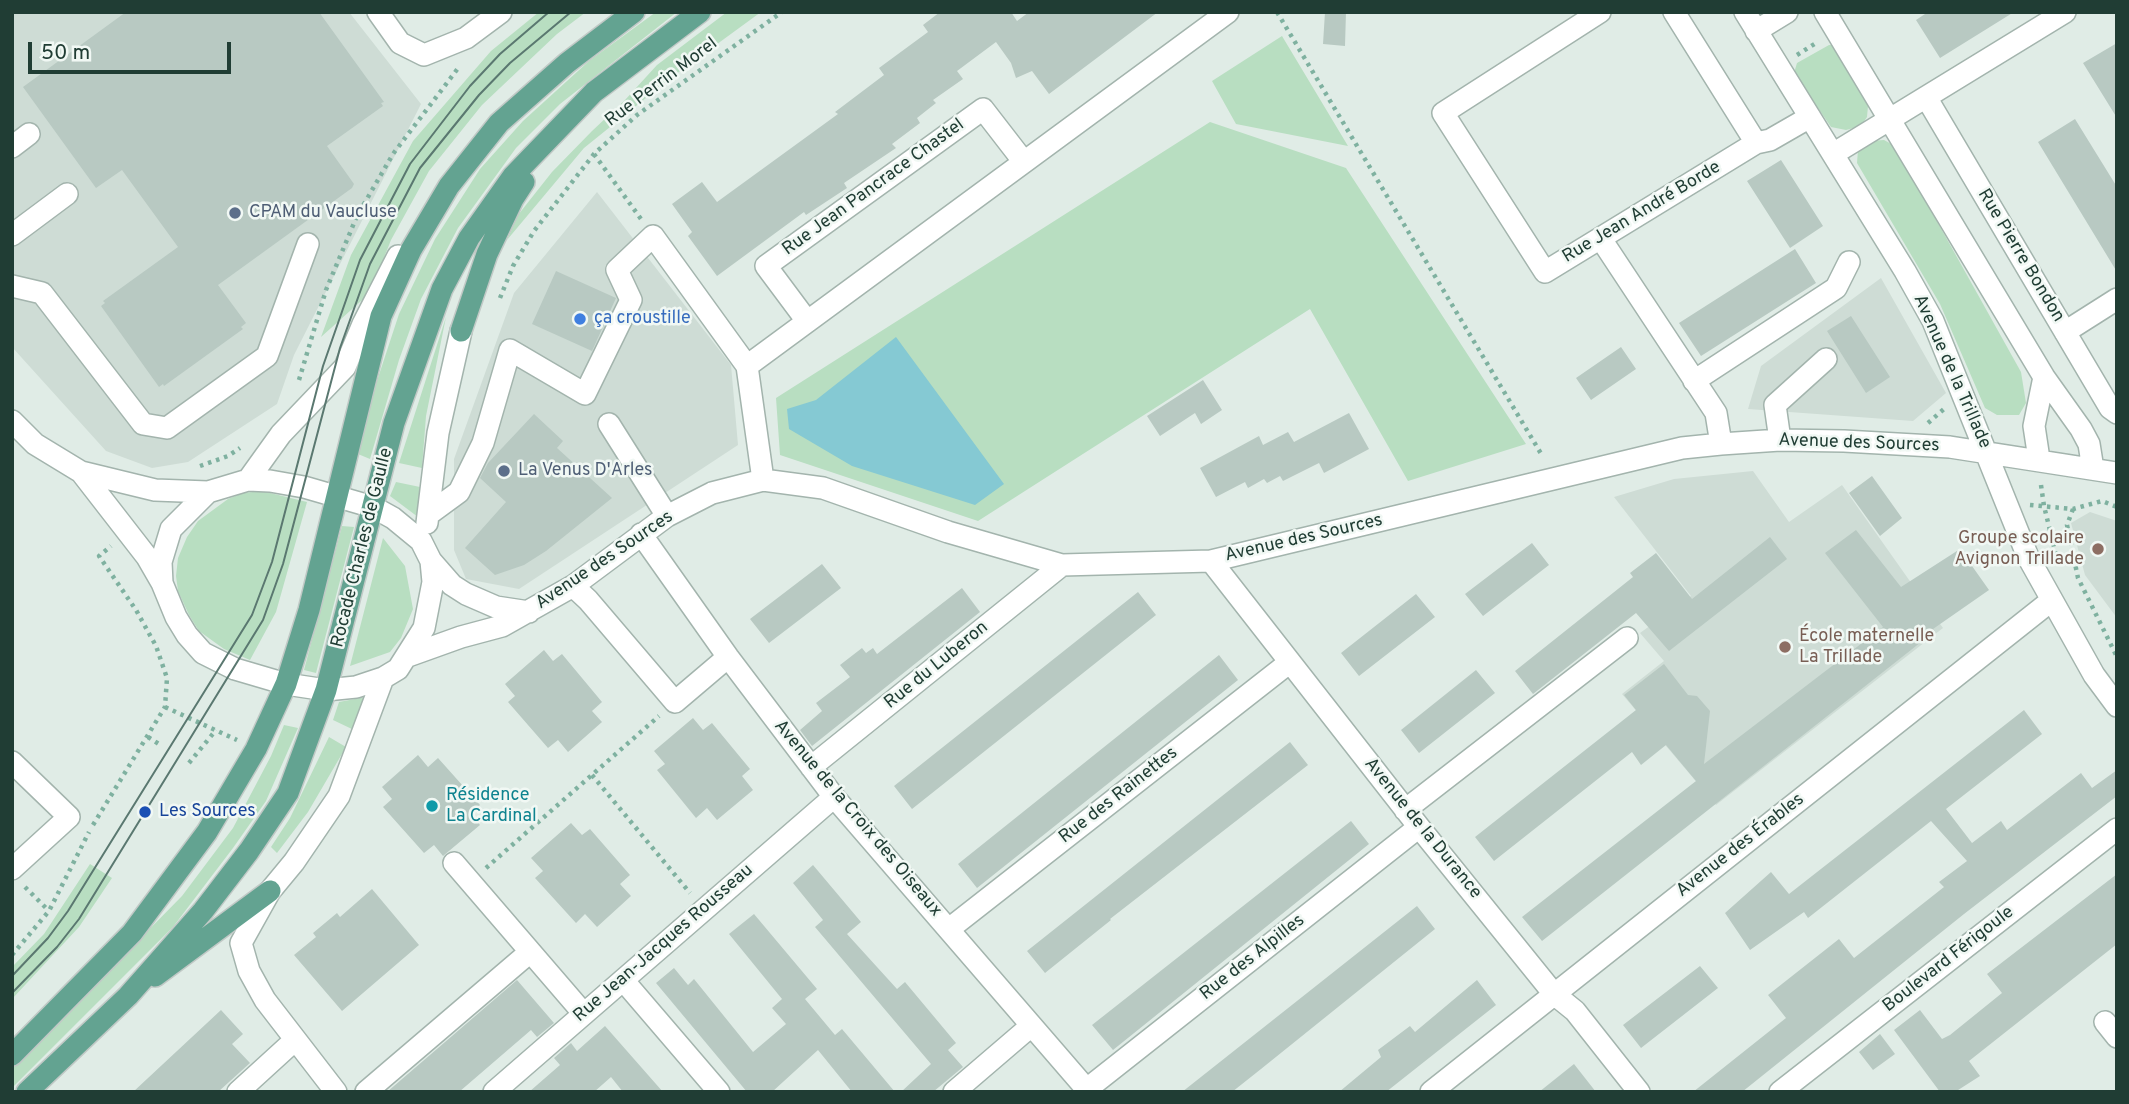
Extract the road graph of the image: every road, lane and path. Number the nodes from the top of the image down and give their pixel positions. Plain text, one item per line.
1 (378, 12) edge
2 (501, 12) edge
3 (634, 12) edge
4 (700, 12) edge
5 (782, 12) edge
6 (1228, 12) edge
7 (1277, 12) edge
8 (1600, 12) edge
9 (1674, 12) edge
10 (1745, 12) edge
11 (1787, 12) edge
12 (2066, 12) edge
13 (1830, 21) edge
14 (1756, 31) junction
15 (466, 38) junction
16 (1779, 67) junction
17 (1926, 97) junction
18 (1810, 117) junction
19 (1889, 119) junction
20 (561, 125) junction
21 (29, 134) dead end
22 (1756, 143) junction
23 (12, 147) edge
24 (594, 154) junction
25 (1833, 154) junction
26 (1024, 162) junction
27 (449, 186) junction
28 (67, 194) dead end
29 (12, 235) edge
30 (653, 236) junction
31 (1601, 239) junction
32 (309, 244) dead end
33 (1849, 262) dead end
34 (12, 286) edge
35 (2117, 299) edge
36 (490, 306) dead end
37 (807, 321) junction
38 (461, 331) joint
39 (2065, 332) junction
40 (1826, 359) dead end
41 (747, 366) junction
42 (2044, 377) junction
43 (1694, 381) junction
44 (295, 392) dead end
45 (1944, 409) dead end
46 (2117, 413) edge
47 (1971, 414) junction
48 (12, 421) edge
49 (609, 424) dead end
50 (1780, 440) junction
51 (249, 442) dead end
52 (1721, 444) junction
53 (1986, 451) junction
54 (2039, 459) junction
55 (193, 468) dead end
56 (2093, 469) junction
57 (82, 472) junction
58 (2117, 472) edge
59 (1557, 479) junction
60 (248, 480) junction
61 (763, 480) junction
62 (208, 492) junction
63 (335, 497) junction
64 (373, 507) junction
65 (2117, 507) edge
66 (429, 514) junction
67 (667, 516) junction
68 (128, 531) junction
69 (641, 534) junction
70 (421, 541) junction
71 (431, 561) junction
72 (1211, 561) junction
73 (1062, 565) junction
74 (162, 583) junction
75 (573, 586) junction
76 (2052, 600) junction
77 (530, 612) junction
78 (1626, 638) dead end
79 (408, 656) junction
80 (728, 657) junction
81 (2117, 657) edge
82 (1290, 662) junction
83 (383, 678) junction
84 (286, 684) junction
85 (326, 690) junction
86 (675, 702) junction
87 (2117, 706) edge
88 (216, 730) dead end
89 (148, 737) junction
90 (162, 746) dead end
91 (12, 762) edge
92 (189, 763) dead end
93 (811, 767) junction
94 (592, 775) junction
95 (834, 797) junction
96 (1405, 810) junction
97 (1419, 827) junction
98 (2117, 829) edge
99 (454, 863) dead end
100 (17, 876) edge
101 (470, 882) junction
102 (270, 891) junction
103 (705, 909) junction
104 (49, 911) junction
105 (949, 929) junction
106 (530, 952) junction
107 (12, 955) edge
108 (623, 980) junction
109 (1554, 994) junction
110 (128, 996) junction
111 (584, 1014) junction
112 (1031, 1026) junction
113 (295, 1040) junction
114 (12, 1055) edge
115 (1787, 1090) edge
116 (1088, 1091) edge
117 (27, 1092) edge
118 (238, 1092) edge
119 (336, 1092) edge
120 (366, 1092) edge
121 (494, 1092) edge
122 (719, 1092) edge
123 (954, 1092) edge
124 (1431, 1092) edge
125 (1639, 1092) edge

1 - 15 street
2 - 15 street
3 - 27 main road
4 - 20 main road, Rocade Charles de Gaulle
5 - 24 path, Rue Perrin Morel
6 - 26 street
7 - 59 path
8 - 31 street, Rue Jean André Borde
9 - 22 street
10 - 14 street, Avenue de la Trillade
11 - 14 street
12 - 17 street
13 - 16 path
13 - 19 street
14 - 16 street, Avenue de la Trillade
15 - 44 path
16 - 18 street, Avenue de la Trillade
17 - 19 street
17 - 39 street, Rue Pierre Bondon
18 - 22 street, Rue Jean André Borde
18 - 25 street, Avenue de la Trillade
19 - 25 street
19 - 42 street
20 - 38 main road
20 - 64 main road, Rocade Charles de Gaulle
21 - 23 street
22 - 31 street, Rue Jean André Borde
24 - 30 path
24 - 36 path, Rue Perrin Morel
25 - 47 street, Avenue de la Trillade
26 - 37 street
26 - 37 street, Rue Jean Pancrace Chastel
27 - 60 street
27 - 63 main road
28 - 29 street
30 - 41 street
30 - 66 street
31 - 43 street
32 - 34 street
33 - 43 street
35 - 39 street
37 - 41 street
38 - 66 street
39 - 46 street, Rue Pierre Bondon
40 - 50 street
41 - 61 street
42 - 54 street
42 - 56 street
43 - 52 street
45 - 47 path
47 - 53 street, Avenue de la Trillade
48 - 57 street
49 - 67 street
50 - 52 street, Avenue des Sources
50 - 53 street, Avenue des Sources
51 - 55 path
52 - 59 street, Avenue des Sources
53 - 54 street, Avenue des Sources
53 - 76 street, Avenue de la Trillade
54 - 56 street, Avenue des Sources
56 - 58 street, Avenue des Sources
57 - 62 street
57 - 68 street
59 - 72 street, Avenue des Sources
60 - 62 street
60 - 63 street
61 - 67 street, Avenue des Sources
61 - 73 street, Avenue des Sources
62 - 74 street
63 - 64 street
63 - 84 main road
64 - 70 street
64 - 85 main road, Rocade Charles de Gaulle
65 - 81 path
66 - 70 street
67 - 69 street, Avenue des Sources
68 - 74 street
68 - 89 path
69 - 75 street, Avenue des Sources
69 - 80 street, Avenue de la Croix des Oiseaux
70 - 71 street
71 - 77 street, Avenue des Sources
71 - 79 street
72 - 73 street, Avenue des Sources
72 - 82 street, Avenue de la Durance
73 - 93 street, Rue du Luberon
74 - 84 street
75 - 77 street, Avenue des Sources
75 - 86 street
76 - 87 street, Avenue de la Trillade
76 - 109 street, Avenue des Érables
77 - 79 street, Avenue des Sources
78 - 96 street
79 - 83 street
80 - 86 street
80 - 93 street, Avenue de la Croix des Oiseaux
82 - 96 street, Avenue de la Durance
82 - 105 street, Rue des Rainettes
83 - 85 street
83 - 102 street
84 - 85 street
84 - 114 main road
85 - 110 main road, Rocade Charles de Gaulle
86 - 94 path
88 - 92 path
89 - 90 path
89 - 104 path
91 - 100 street
93 - 95 street, Avenue de la Croix des Oiseaux
94 - 101 path
94 - 103 path
95 - 103 street, Rue Jean-Jacques Rousseau
95 - 105 street, Avenue de la Croix des Oiseaux
96 - 97 street, Avenue de la Durance
97 - 109 street, Avenue de la Durance
97 - 116 street, Rue des Alpilles
98 - 115 street, Boulevard Férigoule
99 - 101 street
100 - 104 path
101 - 106 street
102 - 110 main road
102 - 113 street
103 - 108 street, Rue Jean-Jacques Rousseau
104 - 107 path
105 - 112 street, Avenue de la Croix des Oiseaux
106 - 111 street
106 - 120 street
108 - 111 street, Rue Jean-Jacques Rousseau
108 - 122 street
109 - 124 street, Avenue des Érables
109 - 125 street, Avenue de la Durance
110 - 117 main road, Rocade Charles de Gaulle
111 - 121 street, Rue Jean-Jacques Rousseau
112 - 116 street, Avenue de la Croix des Oiseaux
112 - 123 street
113 - 118 street
113 - 119 street

